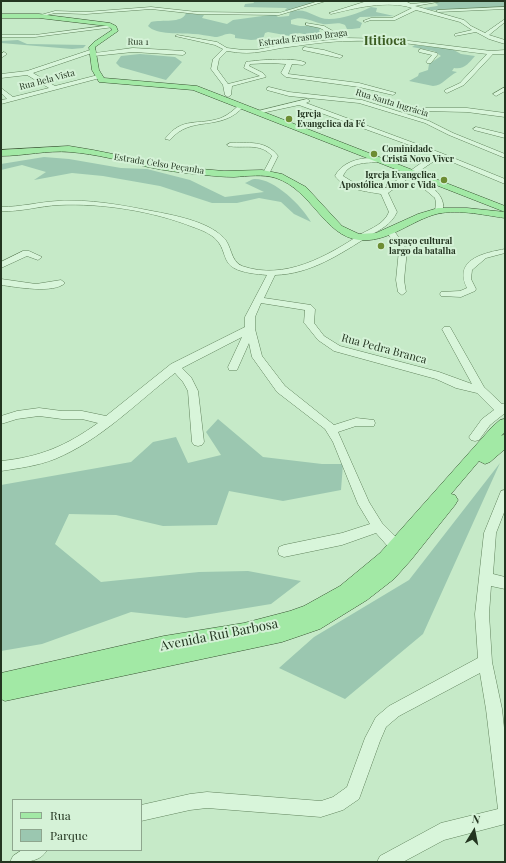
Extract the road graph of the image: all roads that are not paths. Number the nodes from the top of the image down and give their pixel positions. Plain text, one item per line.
1 (324, 1) edge
2 (364, 1) edge
3 (402, 1) edge
4 (441, 1) edge
5 (370, 2) junction
6 (415, 7) junction
7 (505, 8) edge
8 (331, 13) dead end
9 (1, 16) edge
10 (39, 16) junction
11 (505, 20) edge
12 (365, 21) dead end
13 (308, 24) dead end
14 (112, 26) junction
15 (476, 30) junction
16 (457, 35) dead end
17 (486, 35) junction
18 (2, 36) edge
19 (177, 36) dead end
20 (344, 40) junction
21 (505, 42) edge
22 (276, 48) junction
23 (412, 48) junction
24 (226, 49) junction
25 (505, 52) edge
26 (93, 53) junction
27 (183, 53) dead end
28 (491, 53) junction
29 (340, 56) dead end
30 (290, 62) junction
31 (304, 62) dead end
32 (429, 62) dead end
33 (28, 73) junction
34 (1, 76) edge
35 (98, 76) junction
36 (54, 88) junction
37 (269, 89) dead end
38 (1, 90) edge
39 (505, 90) edge
40 (228, 91) junction
41 (447, 91) dead end
42 (393, 93) dead end
43 (496, 94) dead end
44 (324, 97) junction
45 (12, 99) junction
46 (1, 102) edge
47 (230, 102) junction
48 (300, 103) junction
49 (241, 106) junction
50 (424, 110) dead end
51 (257, 112) junction
52 (505, 114) edge
53 (476, 129) dead end
54 (505, 136) edge
55 (168, 139) dead end
56 (230, 145) dead end
57 (1, 153) edge
58 (439, 154) junction
59 (505, 156) edge
60 (379, 160) junction
61 (267, 173) junction
62 (412, 174) junction
63 (505, 182) edge
64 (384, 192) junction
65 (505, 209) edge
66 (1, 210) edge
67 (439, 211) junction
68 (505, 215) edge
69 (390, 231) junction
70 (361, 237) junction
71 (505, 251) edge
72 (38, 257) dead end
73 (1, 265) edge
74 (272, 273) junction
75 (1, 282) edge
76 (61, 283) dead end
77 (402, 292) dead end
78 (444, 294) dead end
79 (258, 300) junction
80 (250, 329) junction
81 (447, 329) dead end
82 (176, 367) junction
83 (233, 367) dead end
84 (480, 390) junction
85 (504, 414) edge
86 (1, 420) edge
87 (109, 422) junction
88 (370, 423) dead end
89 (332, 430) junction
90 (475, 437) dead end
91 (505, 440) edge
92 (198, 442) dead end
93 (1, 466) edge
94 (503, 505) edge
95 (378, 527) junction
96 (396, 546) junction
97 (284, 551) dead end
98 (485, 579) junction
99 (505, 582) edge
100 (485, 662) junction
101 (1, 682) edge
102 (1, 692) edge
103 (505, 806) edge
104 (142, 813) edge
105 (505, 816) edge
106 (36, 851) edge
107 (19, 862) edge
108 (386, 862) edge

1 - 10 street
2 - 5 street
3 - 6 street
4 - 6 street
5 - 6 street
5 - 8 street
6 - 7 street
6 - 12 street
6 - 15 street
9 - 10 main road
10 - 14 main road
11 - 17 street
13 - 20 street
14 - 18 street
14 - 26 main road
15 - 16 street
15 - 17 street
17 - 21 street
19 - 24 street, Estrada Erasmo Braga
20 - 22 street, Estrada Erasmo Braga
20 - 23 street, Estrada Erasmo Braga
22 - 24 street, Estrada Erasmo Braga
22 - 29 street
23 - 28 street, Estrada Erasmo Braga
23 - 32 street
24 - 40 street
25 - 28 street, Estrada Erasmo Braga
26 - 27 street, Rua 1
26 - 33 street, Rua 1
26 - 35 main road
28 - 41 street
30 - 31 street
30 - 40 street
30 - 42 street
33 - 34 street, Rua 1
33 - 36 street
35 - 36 street, Rua Bela Vista
35 - 47 main road
36 - 45 street, Rua Bela Vista
37 - 44 street, Rua Santa Ingrácia
38 - 45 street
39 - 43 street
40 - 47 street
44 - 48 street
44 - 59 street, Rua Santa Ingrácia
45 - 46 street, Rua Bela Vista
47 - 49 main road
48 - 51 street
48 - 58 street
49 - 51 main road
49 - 55 street
50 - 52 street
51 - 60 main road
53 - 54 street
56 - 61 street
57 - 61 main road, Estrada Celso Peçanha
58 - 62 street
58 - 63 street
60 - 62 main road
60 - 64 street
61 - 70 main road, Estrada Celso Peçanha
62 - 64 street
62 - 65 main road
62 - 67 street
64 - 70 street
66 - 74 street
67 - 68 main road, Estrada Celso Peçanha
67 - 69 main road, Estrada Celso Peçanha
69 - 70 main road, Estrada Celso Peçanha
69 - 77 street
70 - 74 street
71 - 78 street
72 - 73 street
74 - 79 street
75 - 76 street
79 - 80 street
79 - 84 street, Rua Pedra Branca
80 - 82 street
80 - 83 street
80 - 89 street
81 - 84 street
82 - 87 street
82 - 92 street
84 - 85 street
85 - 90 street
85 - 96 main road, Avenida Rui Barbosa
86 - 87 street
87 - 93 street
88 - 89 street
89 - 95 street
91 - 102 main road, Avenida Rui Barbosa
94 - 98 street
95 - 96 street
95 - 97 street
96 - 101 main road, Avenida Rui Barbosa
98 - 99 street
98 - 100 street
100 - 103 street
100 - 104 street
105 - 108 street
106 - 107 street

